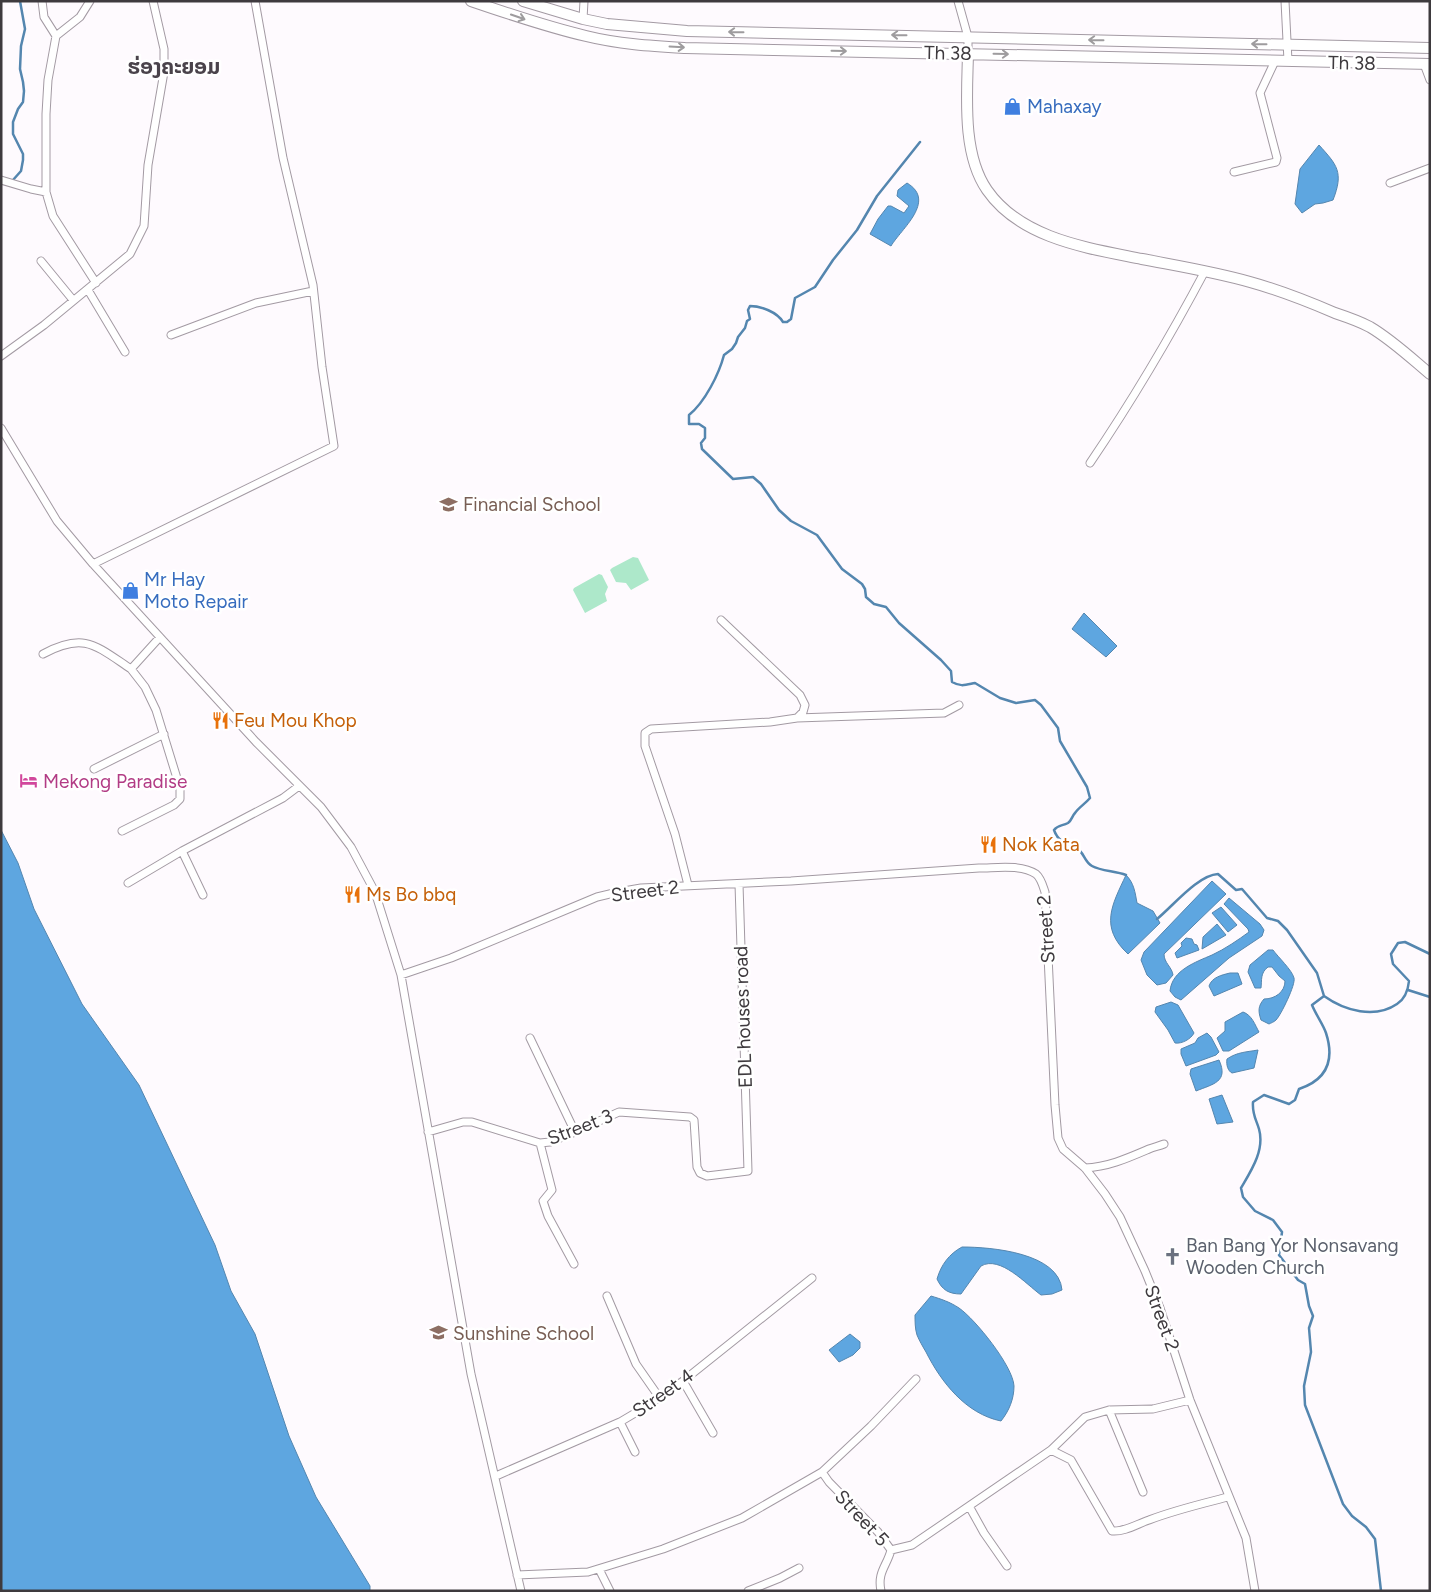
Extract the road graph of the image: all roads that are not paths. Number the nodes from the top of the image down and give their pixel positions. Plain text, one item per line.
1 (42, 1) edge
2 (90, 1) edge
3 (153, 1) edge
4 (256, 1) edge
5 (471, 1) edge
6 (523, 1) edge
7 (584, 1) edge
8 (958, 1) edge
9 (1285, 1) edge
10 (583, 19) junction
11 (607, 24) junction
12 (56, 36) junction
13 (968, 37) junction
14 (604, 40) junction
15 (1288, 45) junction
16 (1430, 48) edge
17 (968, 54) junction
18 (1276, 61) junction
19 (1288, 61) junction
20 (1427, 64) edge
21 (1430, 80) edge
22 (1430, 168) edge
23 (1234, 172) dead end
24 (1, 180) edge
25 (1390, 183) dead end
26 (46, 192) junction
27 (40, 261) dead end
28 (1205, 271) junction
29 (96, 283) junction
30 (88, 290) junction
31 (313, 291) junction
32 (73, 300) junction
33 (171, 335) dead end
34 (125, 352) dead end
35 (1, 356) edge
36 (1430, 374) edge
37 (1, 428) edge
38 (1090, 463) dead end
39 (93, 564) junction
40 (722, 620) dead end
41 (160, 637) junction
42 (42, 654) dead end
43 (131, 669) junction
44 (959, 705) dead end
45 (797, 718) junction
46 (164, 734) junction
47 (94, 769) dead end
48 (299, 786) junction
49 (122, 831) dead end
50 (182, 851) junction
51 (128, 883) dead end
52 (738, 884) junction
53 (688, 885) junction
54 (203, 895) dead end
55 (401, 975) junction
56 (530, 1038) dead end
57 (428, 1132) junction
58 (575, 1132) junction
59 (540, 1143) junction
60 (1164, 1144) dead end
61 (1084, 1168) junction
62 (748, 1171) joint
63 (574, 1264) dead end
64 (812, 1278) dead end
65 (607, 1296) dead end
66 (916, 1378) dead end
67 (683, 1381) junction
68 (659, 1397) junction
69 (1190, 1400) junction
70 (1109, 1410) junction
71 (620, 1422) junction
72 (713, 1433) dead end
73 (1051, 1450) junction
74 (635, 1452) dead end
75 (822, 1472) junction
76 (496, 1476) junction
77 (1143, 1492) dead end
78 (1228, 1497) junction
79 (969, 1506) junction
80 (891, 1550) junction
81 (1007, 1566) dead end
82 (799, 1568) dead end
83 (600, 1569) junction
84 (517, 1575) junction
85 (521, 1591) edge
86 (610, 1591) edge
87 (748, 1591) edge
88 (881, 1591) edge
89 (1255, 1591) edge

1 - 12 street
2 - 12 street
3 - 29 street
4 - 31 street
5 -> 14 street, Th 38
6 - 10 street, Th 38
7 - 10 street
8 - 13 street
9 - 15 street
10 - 11 street, Th 38
13 -> 11 street, Th 38
11 - 14 street
12 - 26 street
15 -> 13 street, Th 38
13 - 17 street
14 -> 17 street, Th 38
15 - 16 street, Th 38
15 - 19 street
17 -> 18 street, Th 38
17 - 28 street
18 - 19 street, Th 38
18 - 23 street
19 - 20 street, Th 38
20 - 21 street
22 - 25 street
24 - 26 street
26 - 29 street
27 - 32 street
28 - 36 street
28 - 38 street
29 - 30 street
30 - 32 street
30 - 34 street
31 - 33 street
31 - 39 street
32 - 35 street
37 - 39 street
39 - 41 street
40 - 45 street
41 - 43 street
41 - 48 street
42 - 43 street
43 - 46 street
44 - 45 street
45 - 53 street
46 - 47 street
46 - 49 street
48 - 50 street
48 - 55 street
50 - 51 street
50 - 54 street
52 - 53 street, Street 2
52 - 61 street, Street 2
52 - 62 street, EDL houses road
53 - 55 street, Street 2
55 - 57 street
56 - 58 street
57 - 59 street, Street 3
57 - 76 street
58 - 59 street, Street 3
58 - 62 street, Street 3
59 - 63 street
60 - 61 street
61 - 69 street, Street 2
64 - 67 street, Street 4
65 - 68 street
66 - 75 street
67 - 68 street, Street 4
67 - 72 street
68 - 71 street, Street 4
69 - 70 street, Street 5
69 - 78 street, Street 2
70 - 73 street, Street 5
70 - 77 street
71 - 74 street
71 - 76 street, Street 4
73 - 78 street
73 - 79 street, Street 5
75 - 80 street, Street 5
75 - 83 street, Street 5
76 - 84 street
78 - 89 street, Street 2
79 - 80 street, Street 5
79 - 81 street
80 - 88 street
82 - 87 street
83 - 84 street, Street 5
83 - 86 street
84 - 85 street

